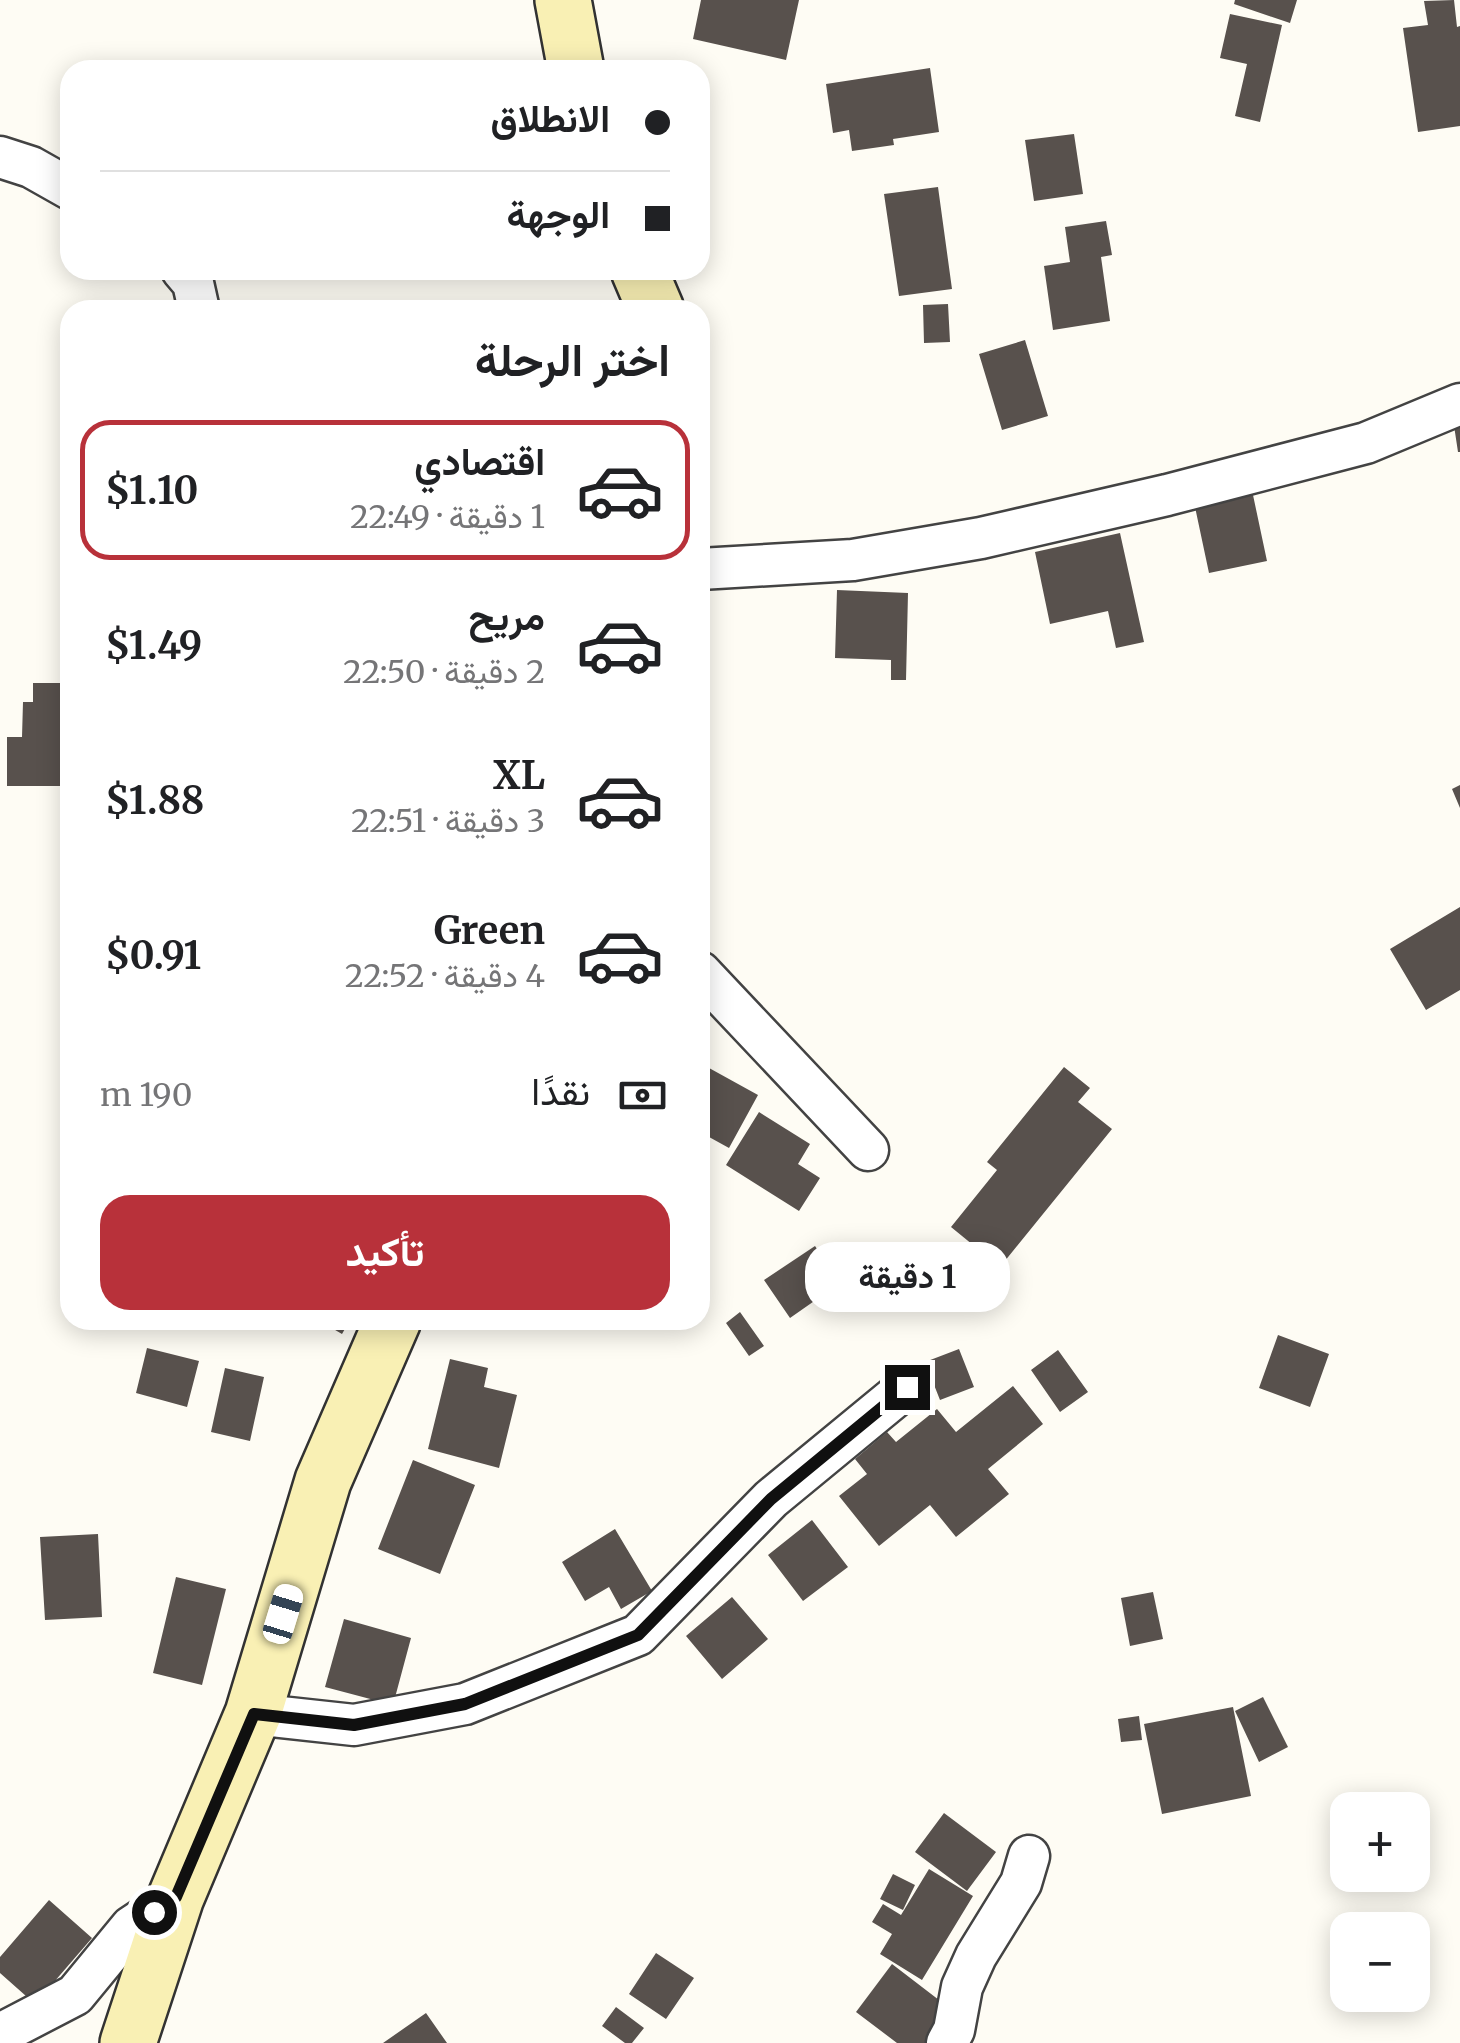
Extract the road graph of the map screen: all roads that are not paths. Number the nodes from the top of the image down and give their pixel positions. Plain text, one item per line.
1 (563, 0) edge
2 (574, 60) edge
3 (0, 157) edge
4 (60, 183) edge
5 (1460, 404) edge
6 (710, 568) edge
7 (710, 983) edge
8 (868, 1150) dead end
9 (388, 1330) edge
10 (907, 1387) dead end
11 (254, 1714) junction
12 (1029, 1856) dead end
13 (176, 1897) junction
14 (0, 2034) edge
15 (128, 2043) edge
16 (947, 2043) edge

1 - 2 main road
3 - 4 street
5 - 6 street
7 - 8 street
9 - 11 main road
10 - 11 street
11 - 13 main road
12 - 16 street
13 - 14 street
13 - 15 main road

